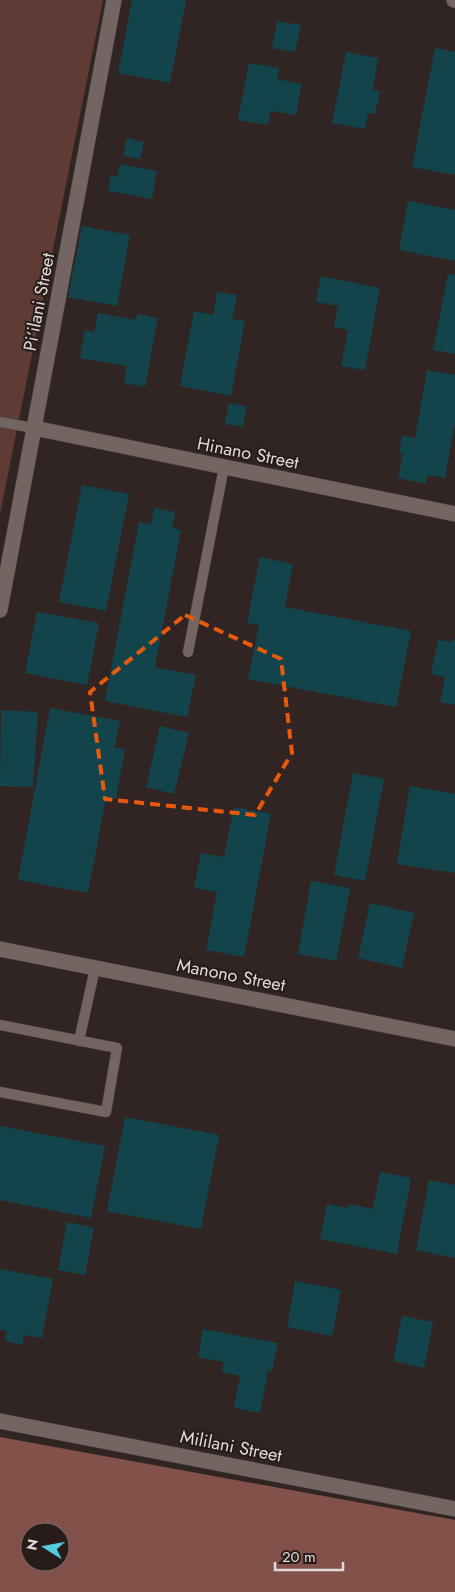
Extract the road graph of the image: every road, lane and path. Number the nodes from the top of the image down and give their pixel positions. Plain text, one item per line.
1 (114, 0) edge
2 (0, 422) edge
3 (34, 428) junction
4 (224, 467) junction
5 (455, 514) edge
6 (0, 610) edge
7 (188, 652) dead end
8 (0, 949) edge
9 (95, 968) junction
10 (0, 1025) edge
11 (455, 1038) edge
12 (80, 1041) junction
13 (0, 1092) edge
14 (0, 1421) edge
15 (455, 1509) edge

1 - 3 street, Pi‘ilani Street
2 - 3 lane
3 - 4 street, Hinano Street
3 - 6 street, Pi‘ilani Street
4 - 5 street, Hinano Street
4 - 7 lane
8 - 9 street, Manono Street
9 - 11 street, Manono Street
9 - 12 lane
10 - 12 lane
12 - 13 lane
14 - 15 street, Mililani Street

